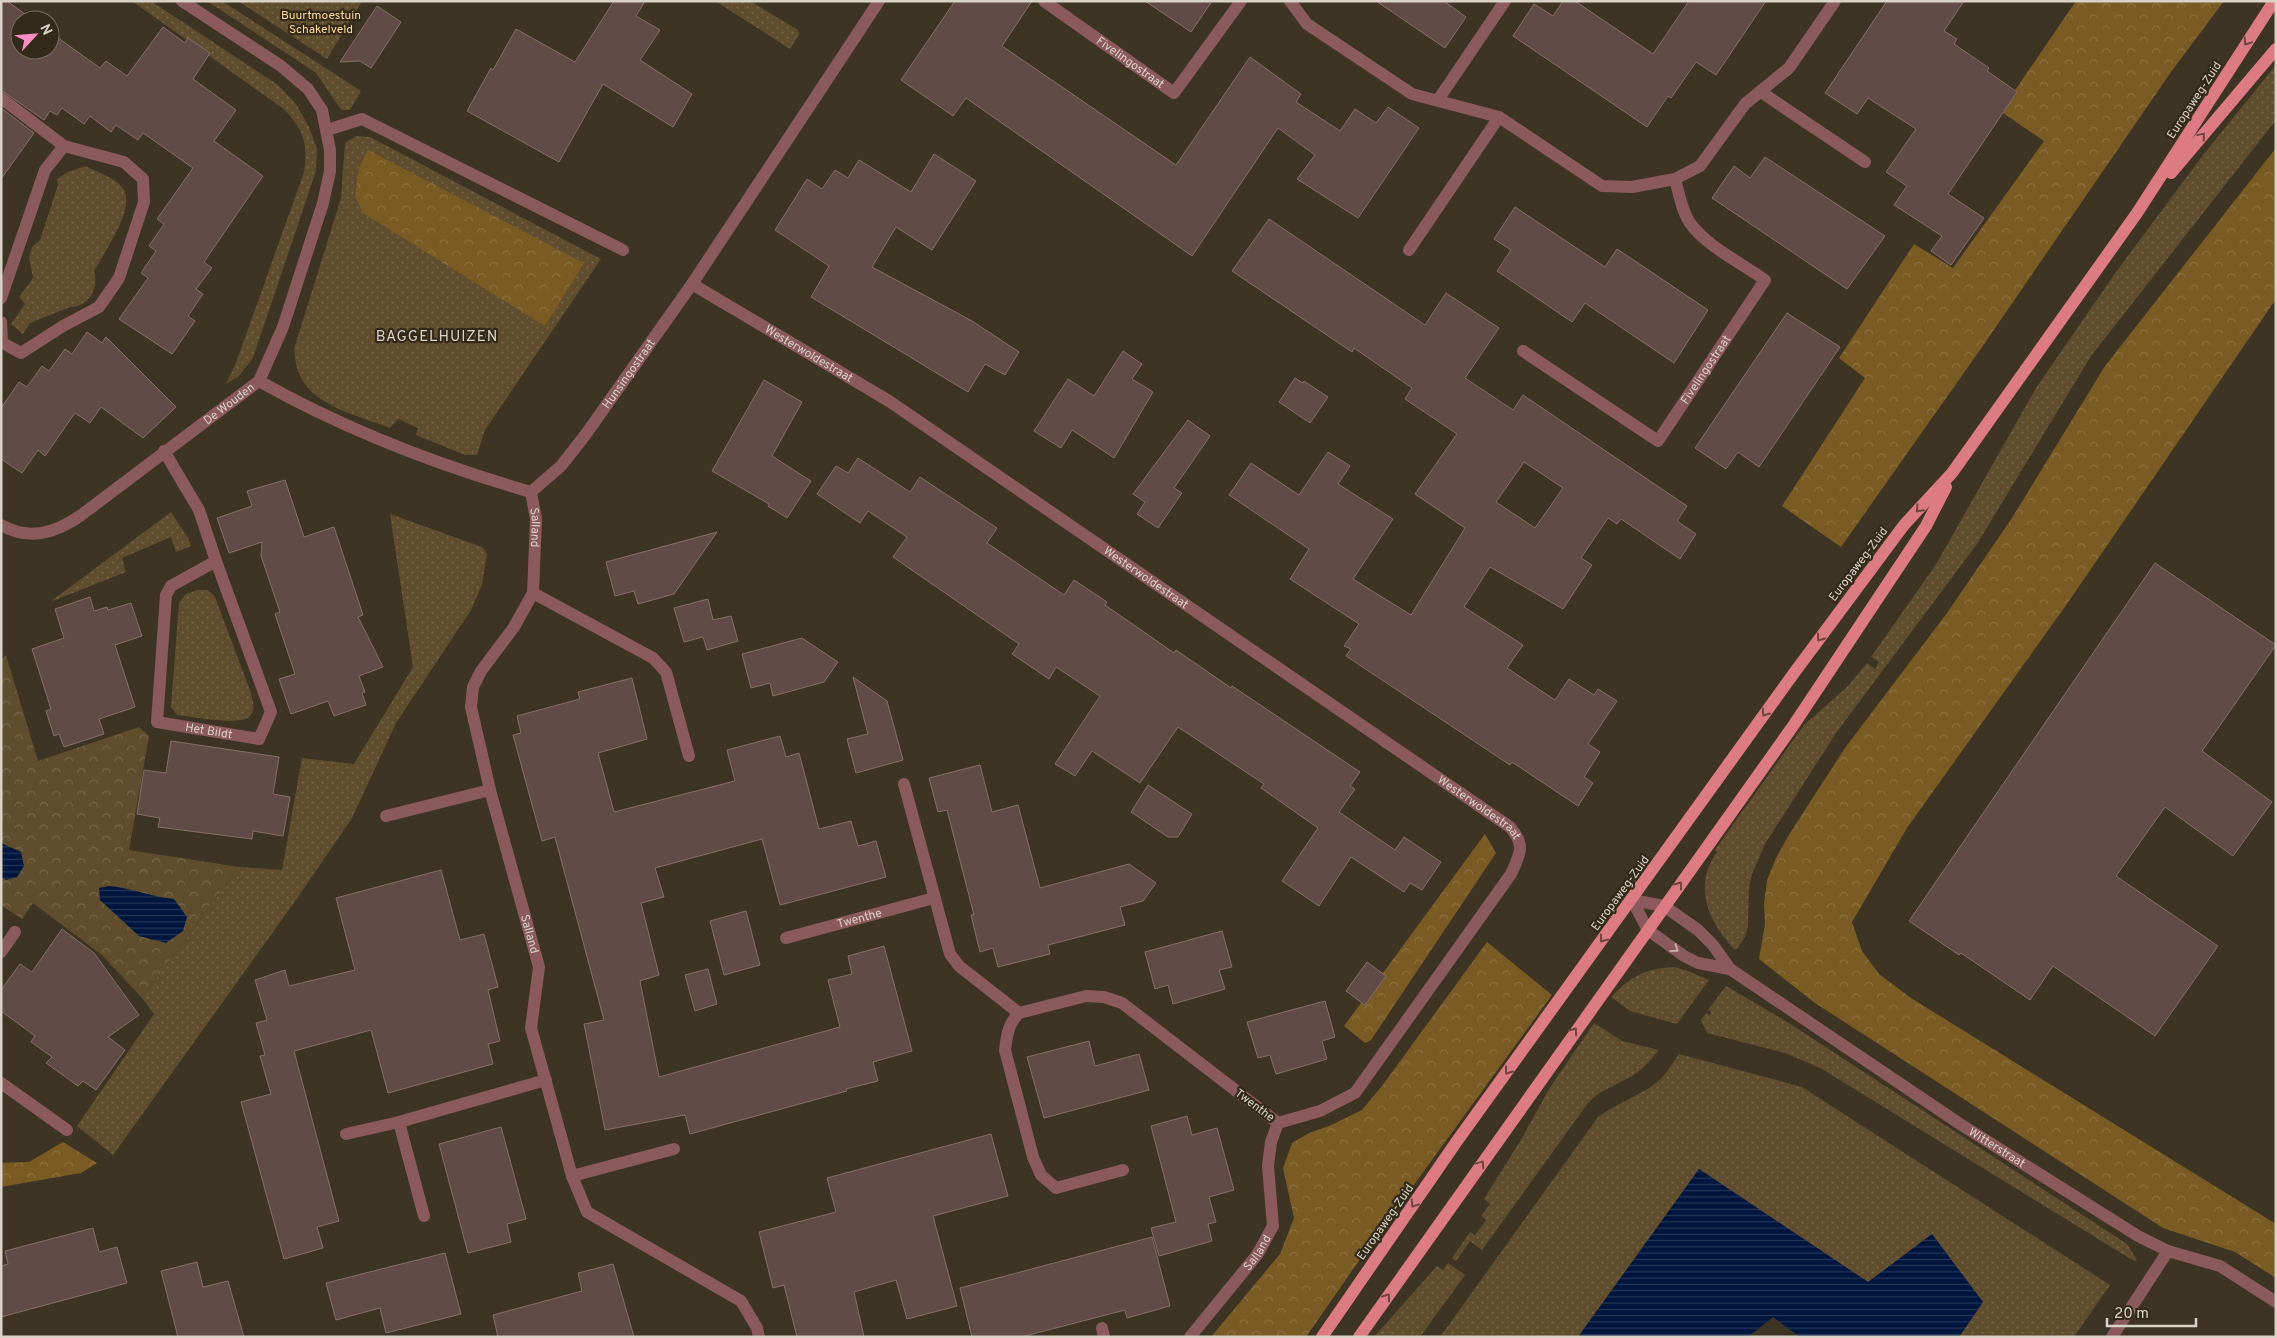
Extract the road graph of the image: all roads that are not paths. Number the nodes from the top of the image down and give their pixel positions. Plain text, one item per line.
1 (182, 1) edge
2 (879, 1) edge
3 (1044, 1) edge
4 (1241, 1) edge
5 (1290, 1) edge
6 (1505, 1) edge
7 (1835, 1) edge
8 (2274, 1) edge
9 (2276, 49) edge
10 (1761, 92) junction
11 (1, 98) edge
12 (1438, 100) junction
13 (1499, 117) junction
14 (327, 130) junction
15 (64, 146) junction
16 (1865, 162) dead end
17 (1675, 179) junction
18 (2137, 214) junction
19 (622, 250) dead end
20 (1409, 250) dead end
21 (692, 284) junction
22 (1, 298) edge
23 (1, 322) edge
24 (2, 342) edge
25 (1522, 351) dead end
26 (259, 381) junction
27 (164, 451) junction
28 (1952, 473) junction
29 (530, 492) junction
30 (1, 524) edge
31 (216, 561) junction
32 (533, 593) junction
33 (689, 756) dead end
34 (904, 784) dead end
35 (490, 790) junction
36 (386, 816) dead end
37 (934, 898) junction
38 (1632, 900) junction
39 (1664, 906) junction
40 (1484, 913) joint
41 (1648, 930) junction
42 (15, 932) dead end
43 (786, 938) dead end
44 (1, 952) edge
45 (1730, 969) junction
46 (1019, 1013) junction
47 (546, 1080) junction
48 (1, 1083) edge
49 (399, 1122) junction
50 (1278, 1123) junction
51 (67, 1130) dead end
52 (346, 1134) dead end
53 (674, 1149) dead end
54 (1123, 1170) dead end
55 (572, 1176) junction
56 (424, 1216) dead end
57 (2168, 1252) junction
58 (2276, 1302) edge
59 (759, 1337) edge
60 (1190, 1337) edge
61 (1322, 1337) edge
62 (1359, 1337) edge
63 (2112, 1337) edge

1 - 14 street, De Wouden
2 - 21 street, Hunsingostraat
3 - 4 street, Fivelingostraat
5 - 12 street
6 - 12 street
7 - 10 street
8 -> 18 main road, Europaweg-Zuid
18 -> 9 main road, Europaweg-Zuid
10 - 16 street
10 - 17 street
11 - 15 street
12 - 13 street
13 - 17 street
13 - 20 street
14 - 19 street
14 - 26 street, De Wouden
15 - 22 street
15 - 24 street
17 - 25 street, Fivelingostraat
18 - 28 main road, Europaweg-Zuid
21 - 29 street, Hunsingostraat
21 - 40 street, Westerwoldestraat
23 - 24 street
26 - 27 street, De Wouden
26 - 29 street
27 - 30 street, De Wouden
27 - 31 street, Het Bildt
28 -> 38 main road, Europaweg-Zuid
39 -> 28 main road, Europaweg-Zuid
29 - 32 street, Salland
31 - 31 street, Het Bildt
32 - 33 street
32 - 35 street, Salland
34 - 37 street
35 - 36 street
35 - 47 street, Salland
37 - 43 street, Twenthe
37 - 46 street
38 - 39 street, Witterstraat
38 - 41 street, Witterstraat
38 -> 61 main road, Europaweg-Zuid
39 - 41 main road, Europaweg-Zuid
39 - 45 street, Witterstraat
40 - 50 street, Twenthe
41 -> 45 street, Witterstraat
62 -> 41 main road, Europaweg-Zuid
42 - 44 street
45 - 57 street, Witterstraat
46 - 50 street, Twenthe
46 - 54 street
47 - 49 street
47 - 55 street, Salland
48 - 51 street
49 - 52 street
49 - 56 street
50 - 60 street, Salland
53 - 55 street
55 - 59 street, Salland
57 - 58 street, Witterstraat
57 - 63 street

